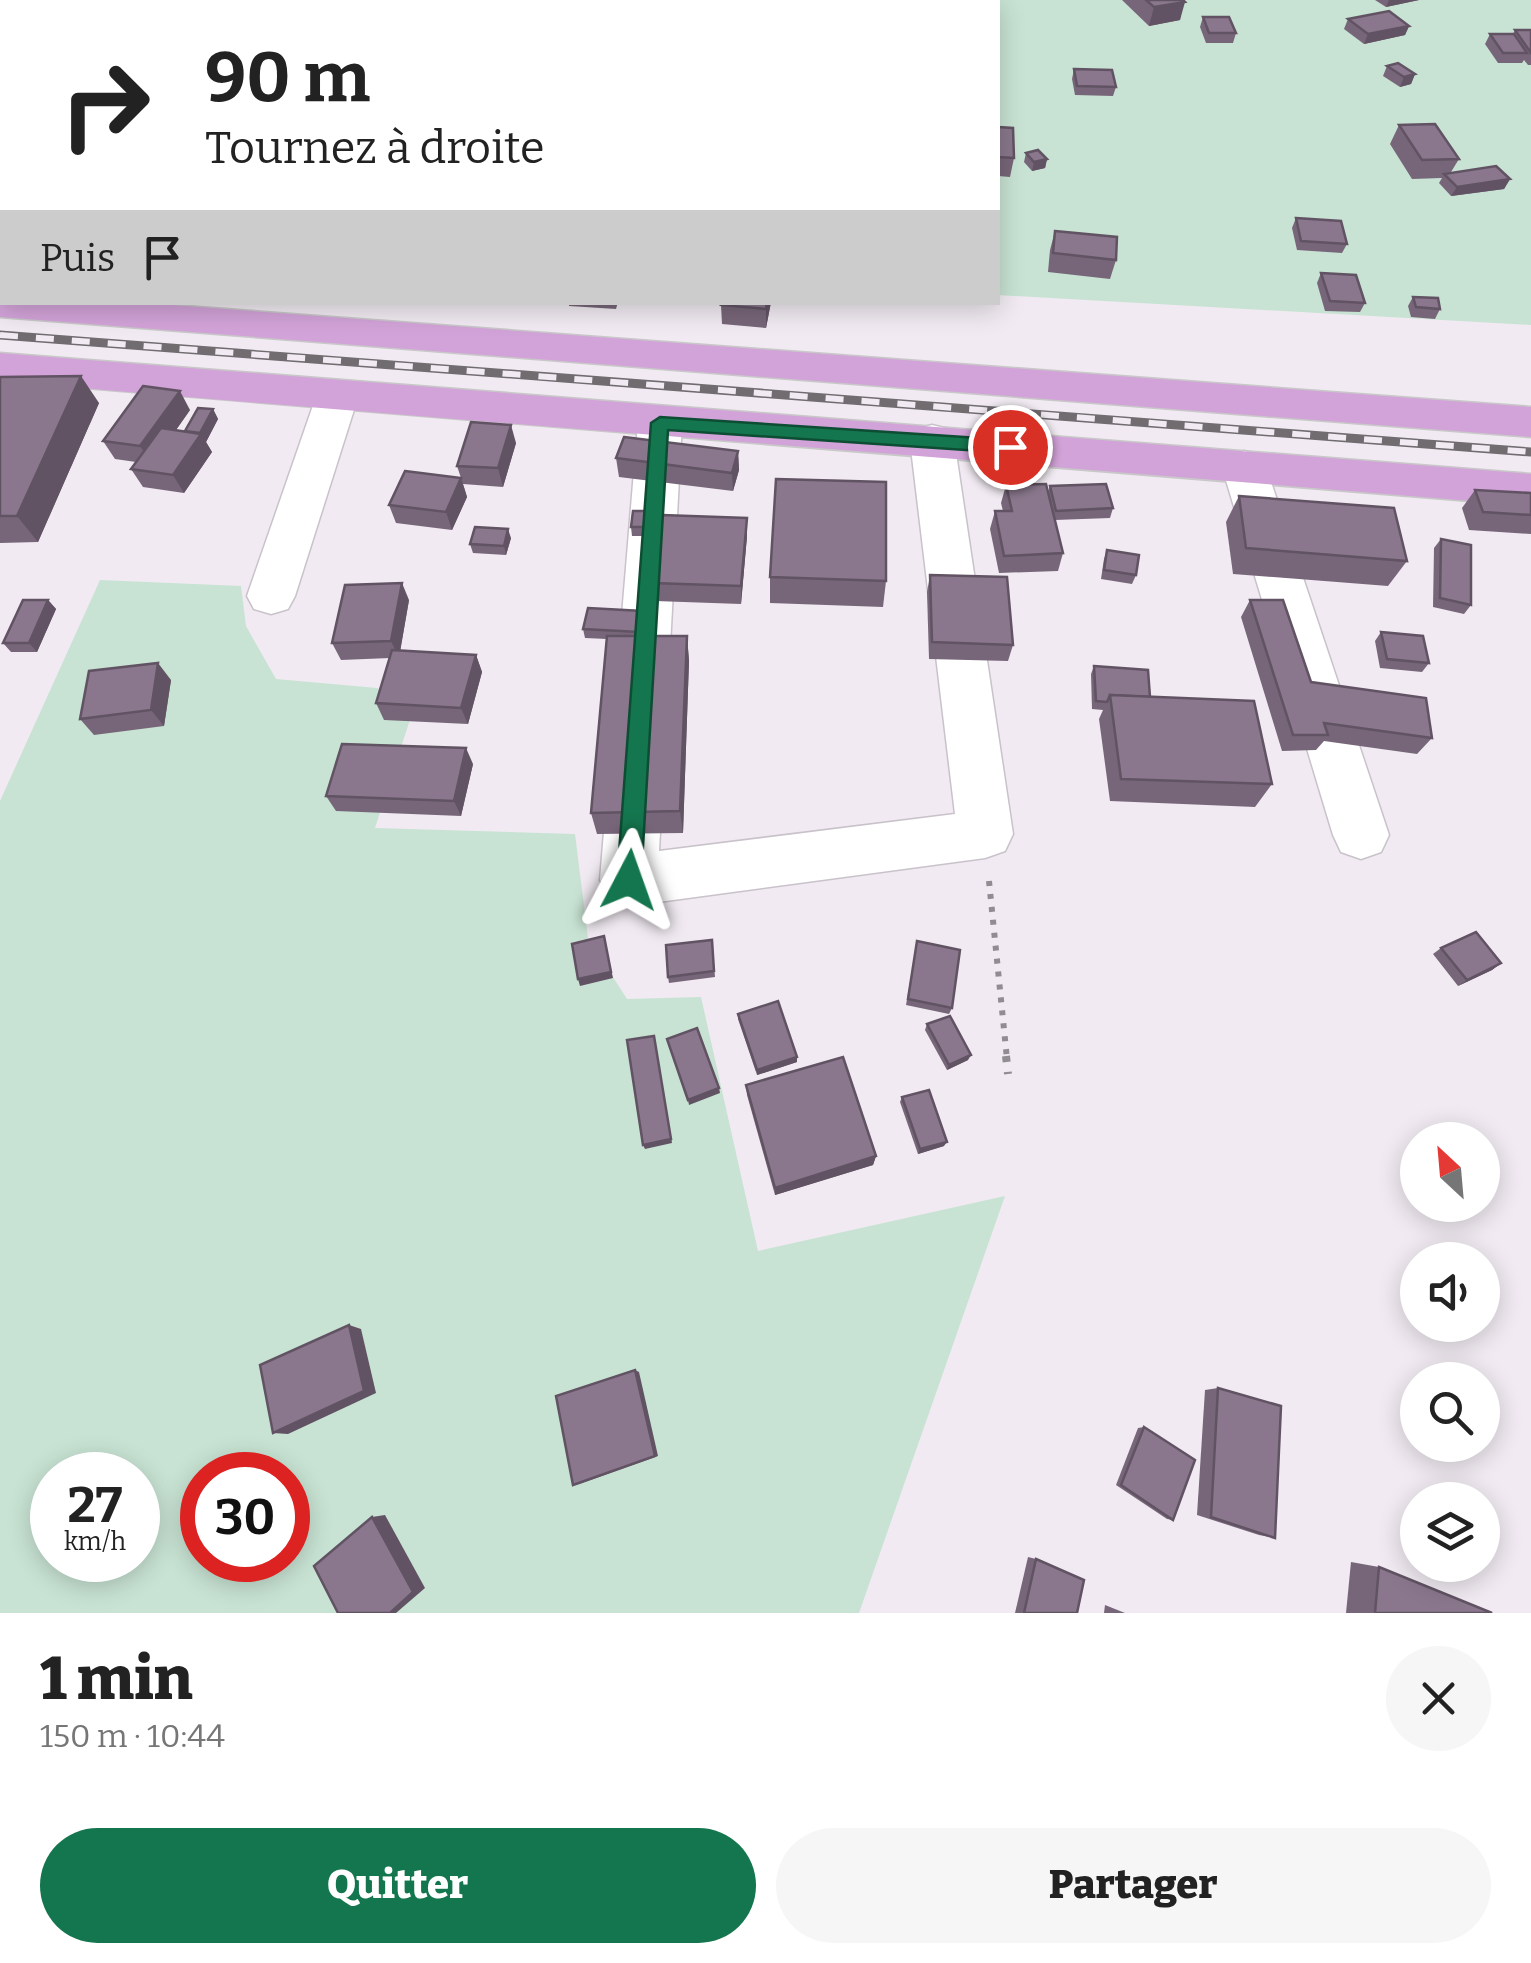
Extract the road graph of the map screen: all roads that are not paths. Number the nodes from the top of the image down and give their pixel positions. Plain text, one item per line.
1 (0, 305) edge
2 (0, 366) edge
3 (338, 394) junction
4 (1531, 422) edge
5 (660, 423) junction
6 (932, 440) junction
7 (1244, 467) junction
8 (1531, 490) edge
9 (272, 596) dead end
10 (1361, 834) dead end

1 - 4 main road
2 - 3 main road
3 - 5 main road
3 - 9 street
5 - 6 main road
5 - 6 street
6 - 7 main road
7 - 8 main road
7 - 10 street

